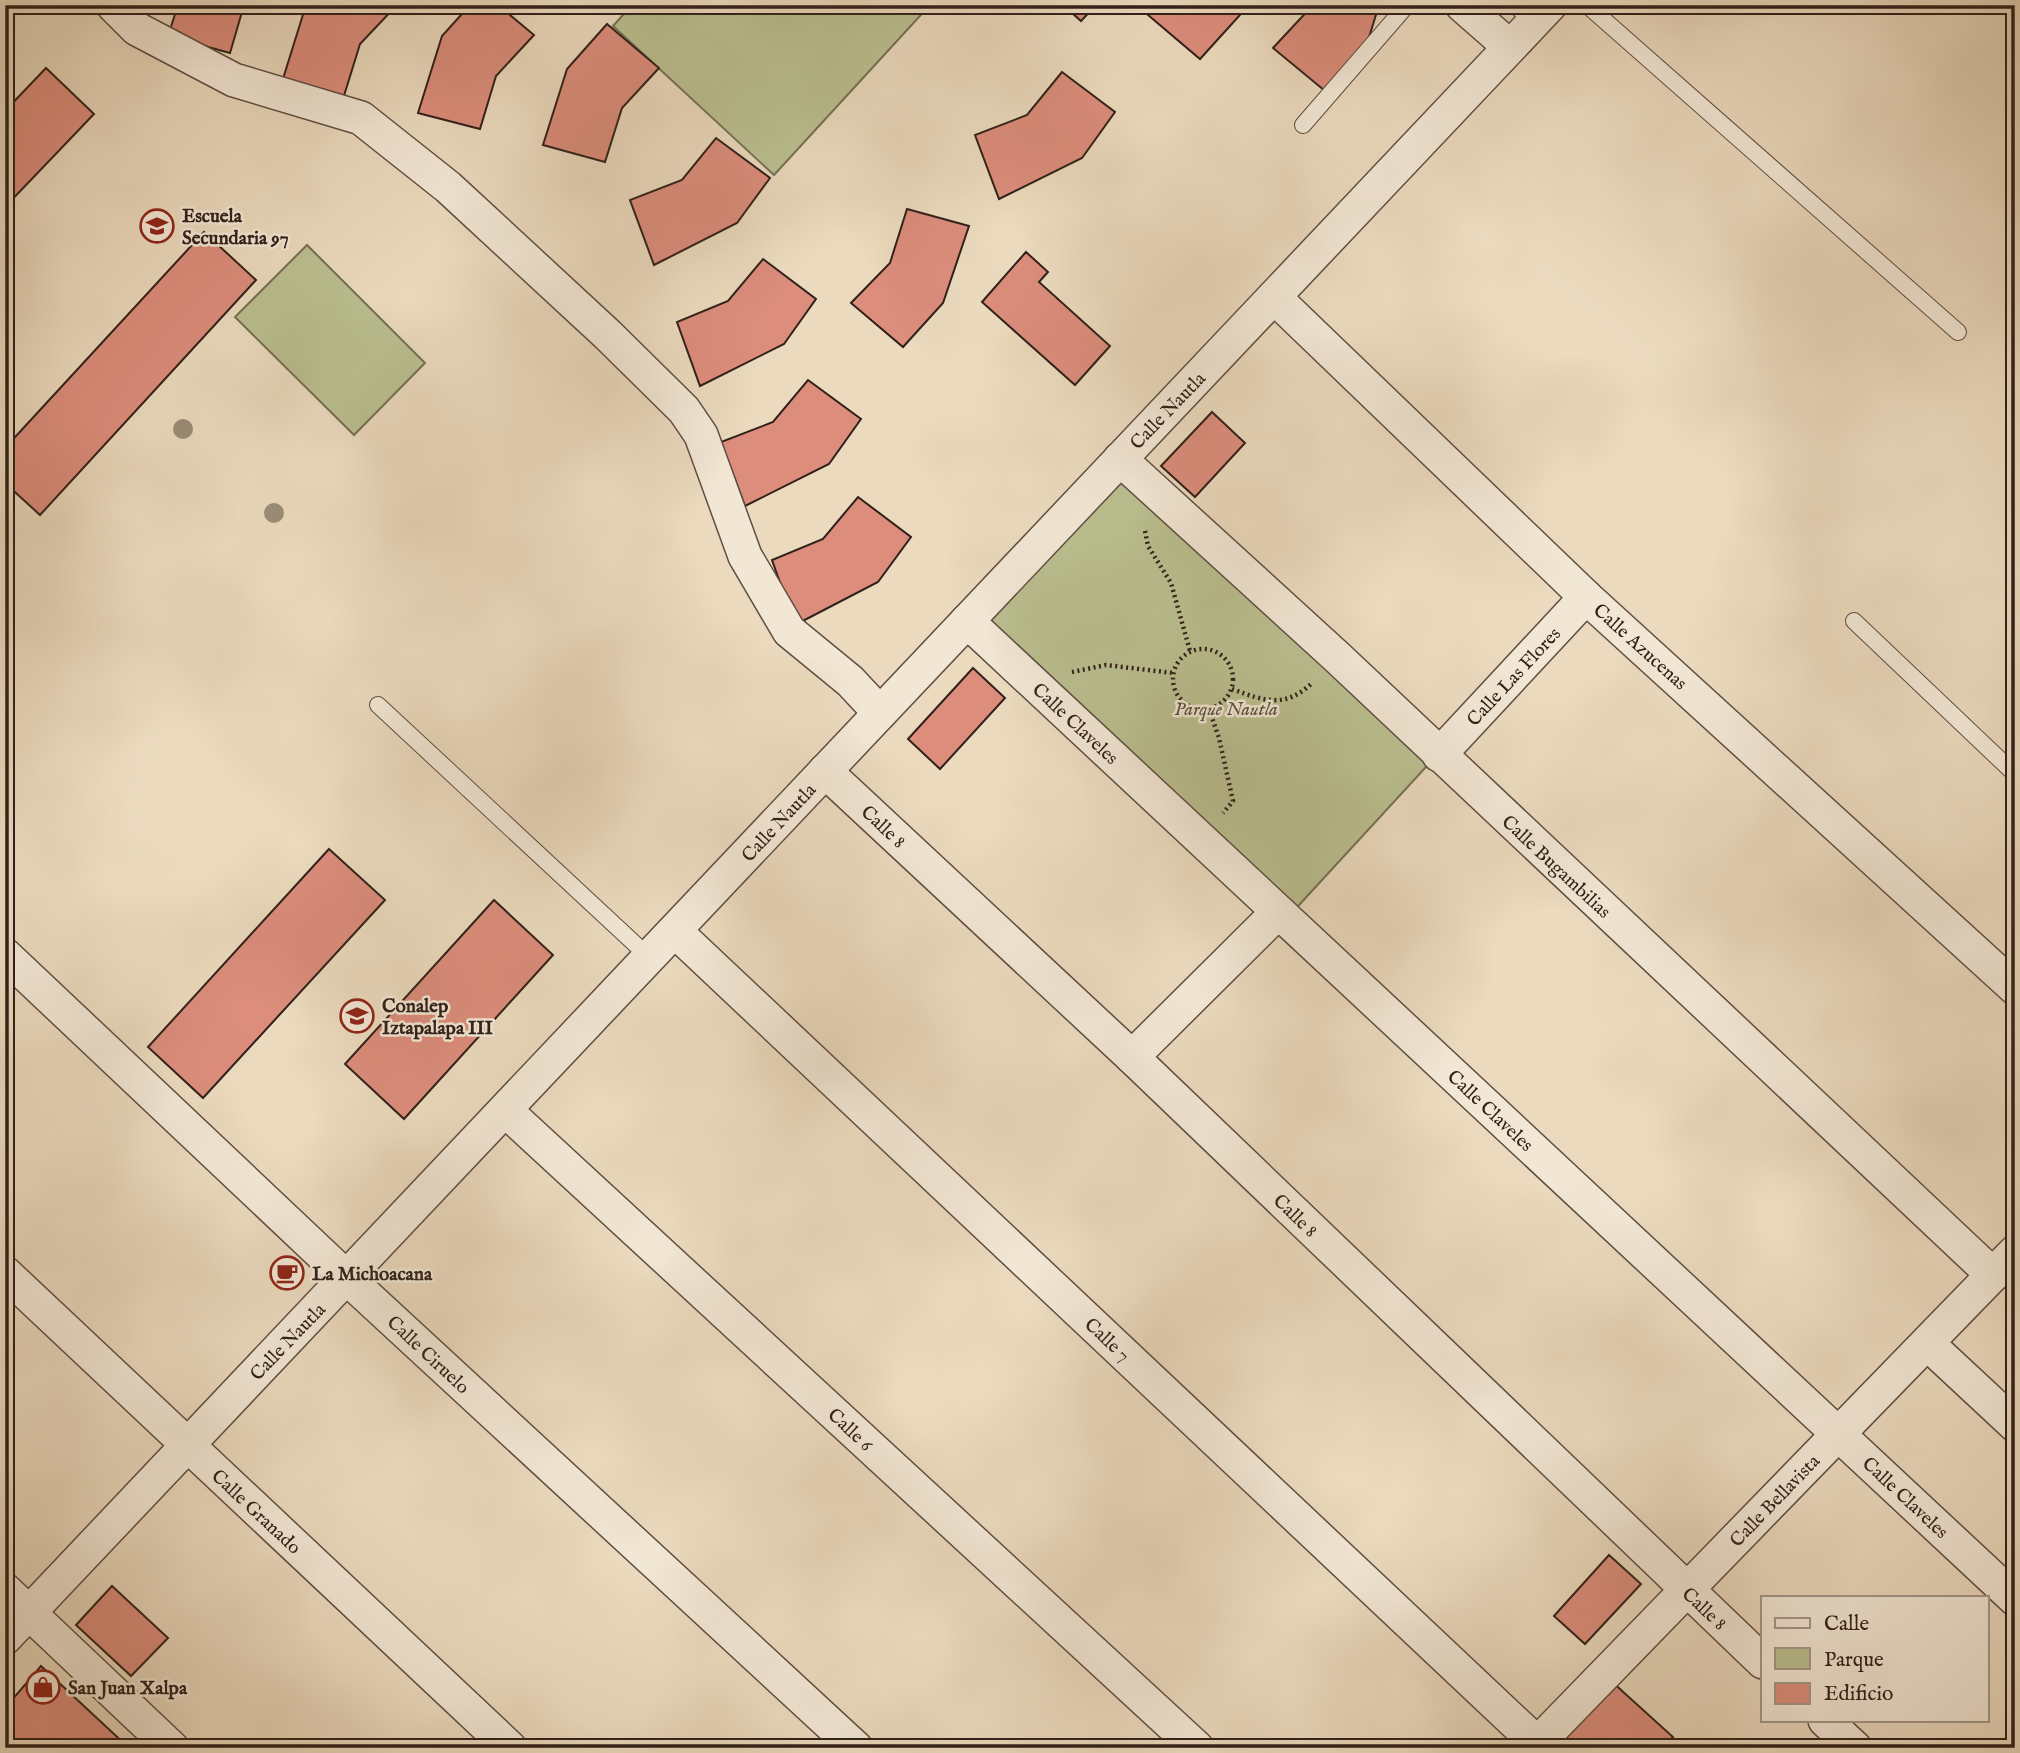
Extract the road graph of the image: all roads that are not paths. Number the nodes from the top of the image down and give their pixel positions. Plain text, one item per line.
1 (113, 5) edge
2 (1407, 5) edge
3 (1462, 5) edge
4 (1587, 5) edge
5 (1533, 11) edge
6 (1510, 47) junction
7 (1303, 125) dead end
8 (1274, 297) junction
9 (1958, 332) dead end
10 (1120, 459) junction
11 (1586, 597) junction
12 (967, 621) junction
13 (1854, 621) dead end
14 (378, 705) dead end
15 (880, 713) junction
16 (1439, 755) junction
17 (825, 771) junction
18 (2015, 774) edge
19 (1278, 912) junction
20 (675, 931) junction
21 (5, 955) edge
22 (649, 957) junction
23 (2015, 988) edge
24 (1132, 1057) junction
25 (505, 1110) junction
26 (2004, 1263) edge
27 (5, 1273) edge
28 (346, 1278) junction
29 (1927, 1343) junction
30 (2015, 1425) edge
31 (1839, 1434) junction
32 (187, 1446) junction
33 (5, 1590) edge
34 (1687, 1591) junction
35 (2015, 1599) edge
36 (29, 1613) junction
37 (5, 1638) edge
38 (1761, 1660) edge
39 (1827, 1722) edge
40 (1537, 1746) edge
41 (172, 1748) edge
42 (510, 1748) edge
43 (856, 1748) edge
44 (1197, 1748) edge
45 (1855, 1748) edge

1 - 15 street
2 - 7 lane
3 - 6 street
4 - 9 lane
5 - 6 street, Calle Nautla
6 - 8 street, Calle Nautla
8 - 10 street, Calle Nautla
8 - 11 street, Calle Azucenas
10 - 12 street, Calle Nautla
10 - 16 street, Calle Bugambilias
11 - 16 street, Calle Las Flores
11 - 23 street, Calle Azucenas
12 - 15 street, Calle Nautla
12 - 19 street, Calle Claveles
13 - 18 lane
14 - 22 lane
15 - 17 street, Calle Nautla
16 - 26 street, Calle Bugambilias
17 - 20 street, Calle Nautla
17 - 24 street, Calle 8
19 - 24 street
19 - 31 street, Calle Claveles
20 - 22 street, Calle Nautla
20 - 40 street, Calle 7
21 - 28 street, Calle Ciruelo
22 - 25 street, Calle Nautla
24 - 34 street, Calle 8
25 - 28 street, Calle Nautla
25 - 44 street, Calle 6
26 - 29 street, Calle Bellavista
27 - 32 street, Calle Granado
28 - 32 street, Calle Nautla
28 - 43 street, Calle Ciruelo
29 - 30 street
29 - 31 street, Calle Bellavista
31 - 34 street, Calle Bellavista
31 - 35 street, Calle Claveles
32 - 36 street, Calle Nautla
32 - 42 street, Calle Granado
33 - 36 street
34 - 38 street, Calle 8
34 - 40 street, Calle Bellavista
36 - 37 street, Calle Nautla
36 - 41 street
39 - 45 street

